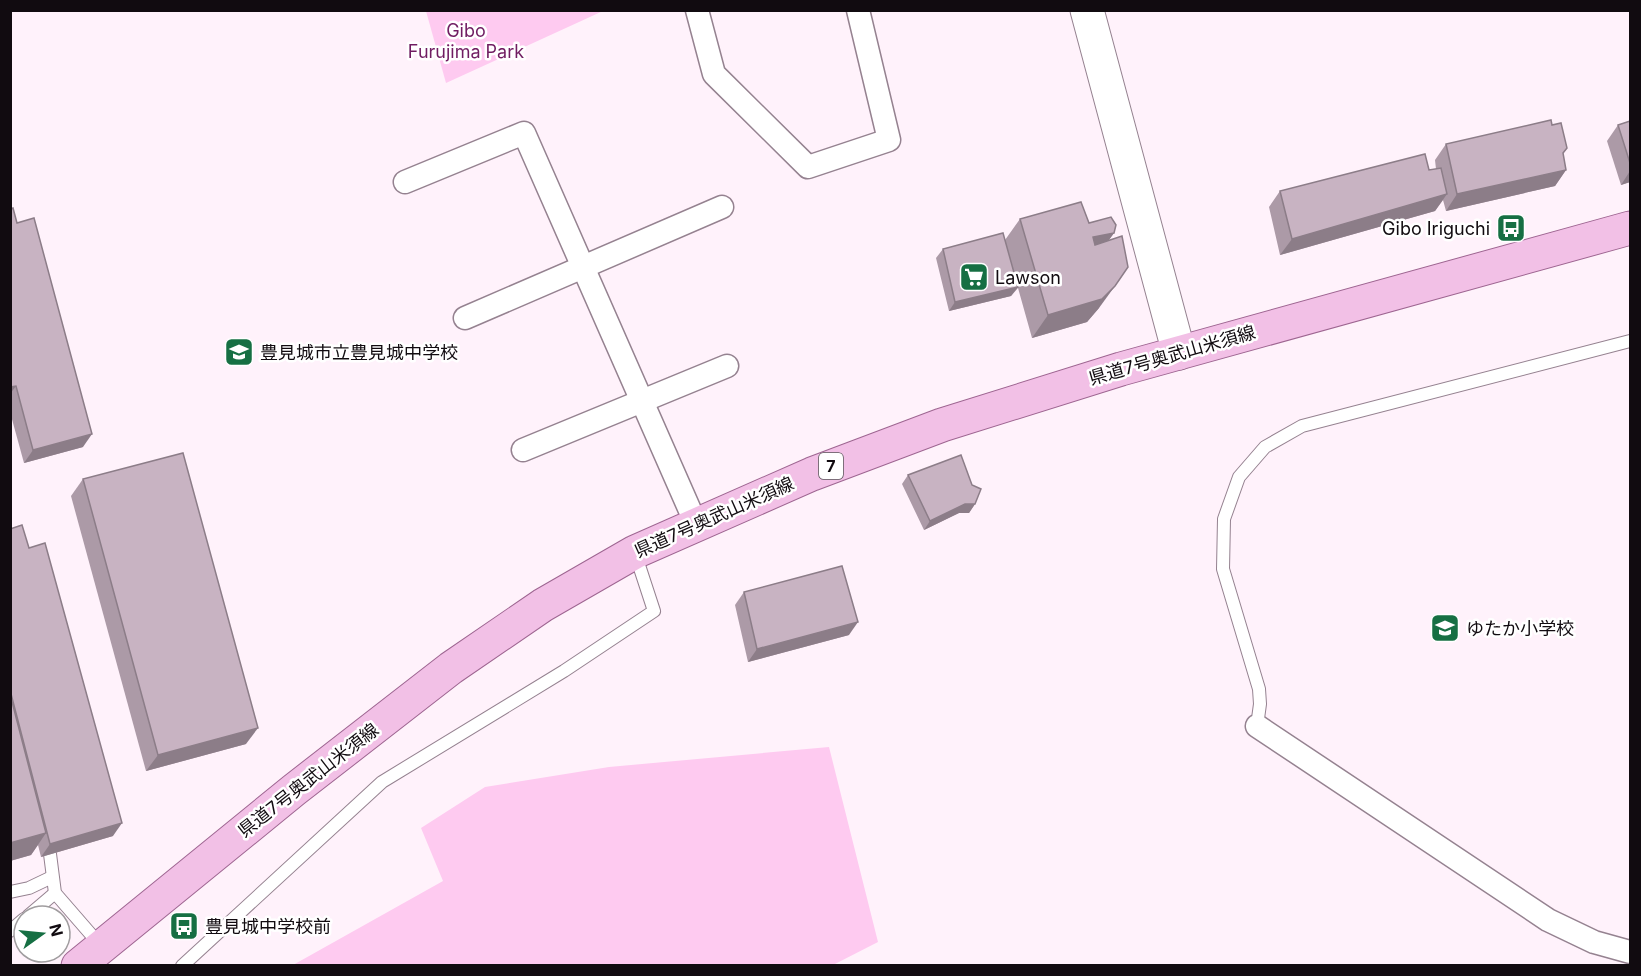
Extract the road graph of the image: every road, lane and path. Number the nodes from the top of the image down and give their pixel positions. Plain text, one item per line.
1 (697, 10) edge
2 (858, 10) edge
3 (1087, 10) edge
4 (405, 182) dead end
5 (722, 207) dead end
6 (1630, 228) edge
7 (583, 267) junction
8 (465, 318) dead end
9 (1630, 341) edge
10 (1179, 353) junction
11 (728, 366) dead end
12 (642, 400) junction
13 (524, 450) dead end
14 (696, 524) junction
15 (635, 552) junction
16 (1257, 726) joint
17 (50, 854) edge
18 (52, 877) junction
19 (10, 892) edge
20 (55, 893) junction
21 (42, 904) edge
22 (1630, 952) edge
23 (89, 956) edge
24 (182, 966) edge

1 - 2 street
3 - 10 street
4 - 7 street
5 - 7 street
6 - 10 main road, 県道7号奥武山米須線 / 7
7 - 8 street
7 - 12 street
9 - 16 lane
10 - 14 main road, 県道7号奥武山米須線 / 7
11 - 12 street
12 - 13 street
12 - 14 street
14 - 15 main road, 県道7号奥武山米須線 / 7
15 - 23 main road, 県道7号奥武山米須線 / 7
15 - 24 lane
16 - 22 street
17 - 18 lane
18 - 19 lane
18 - 20 lane
20 - 21 lane
20 - 23 lane

